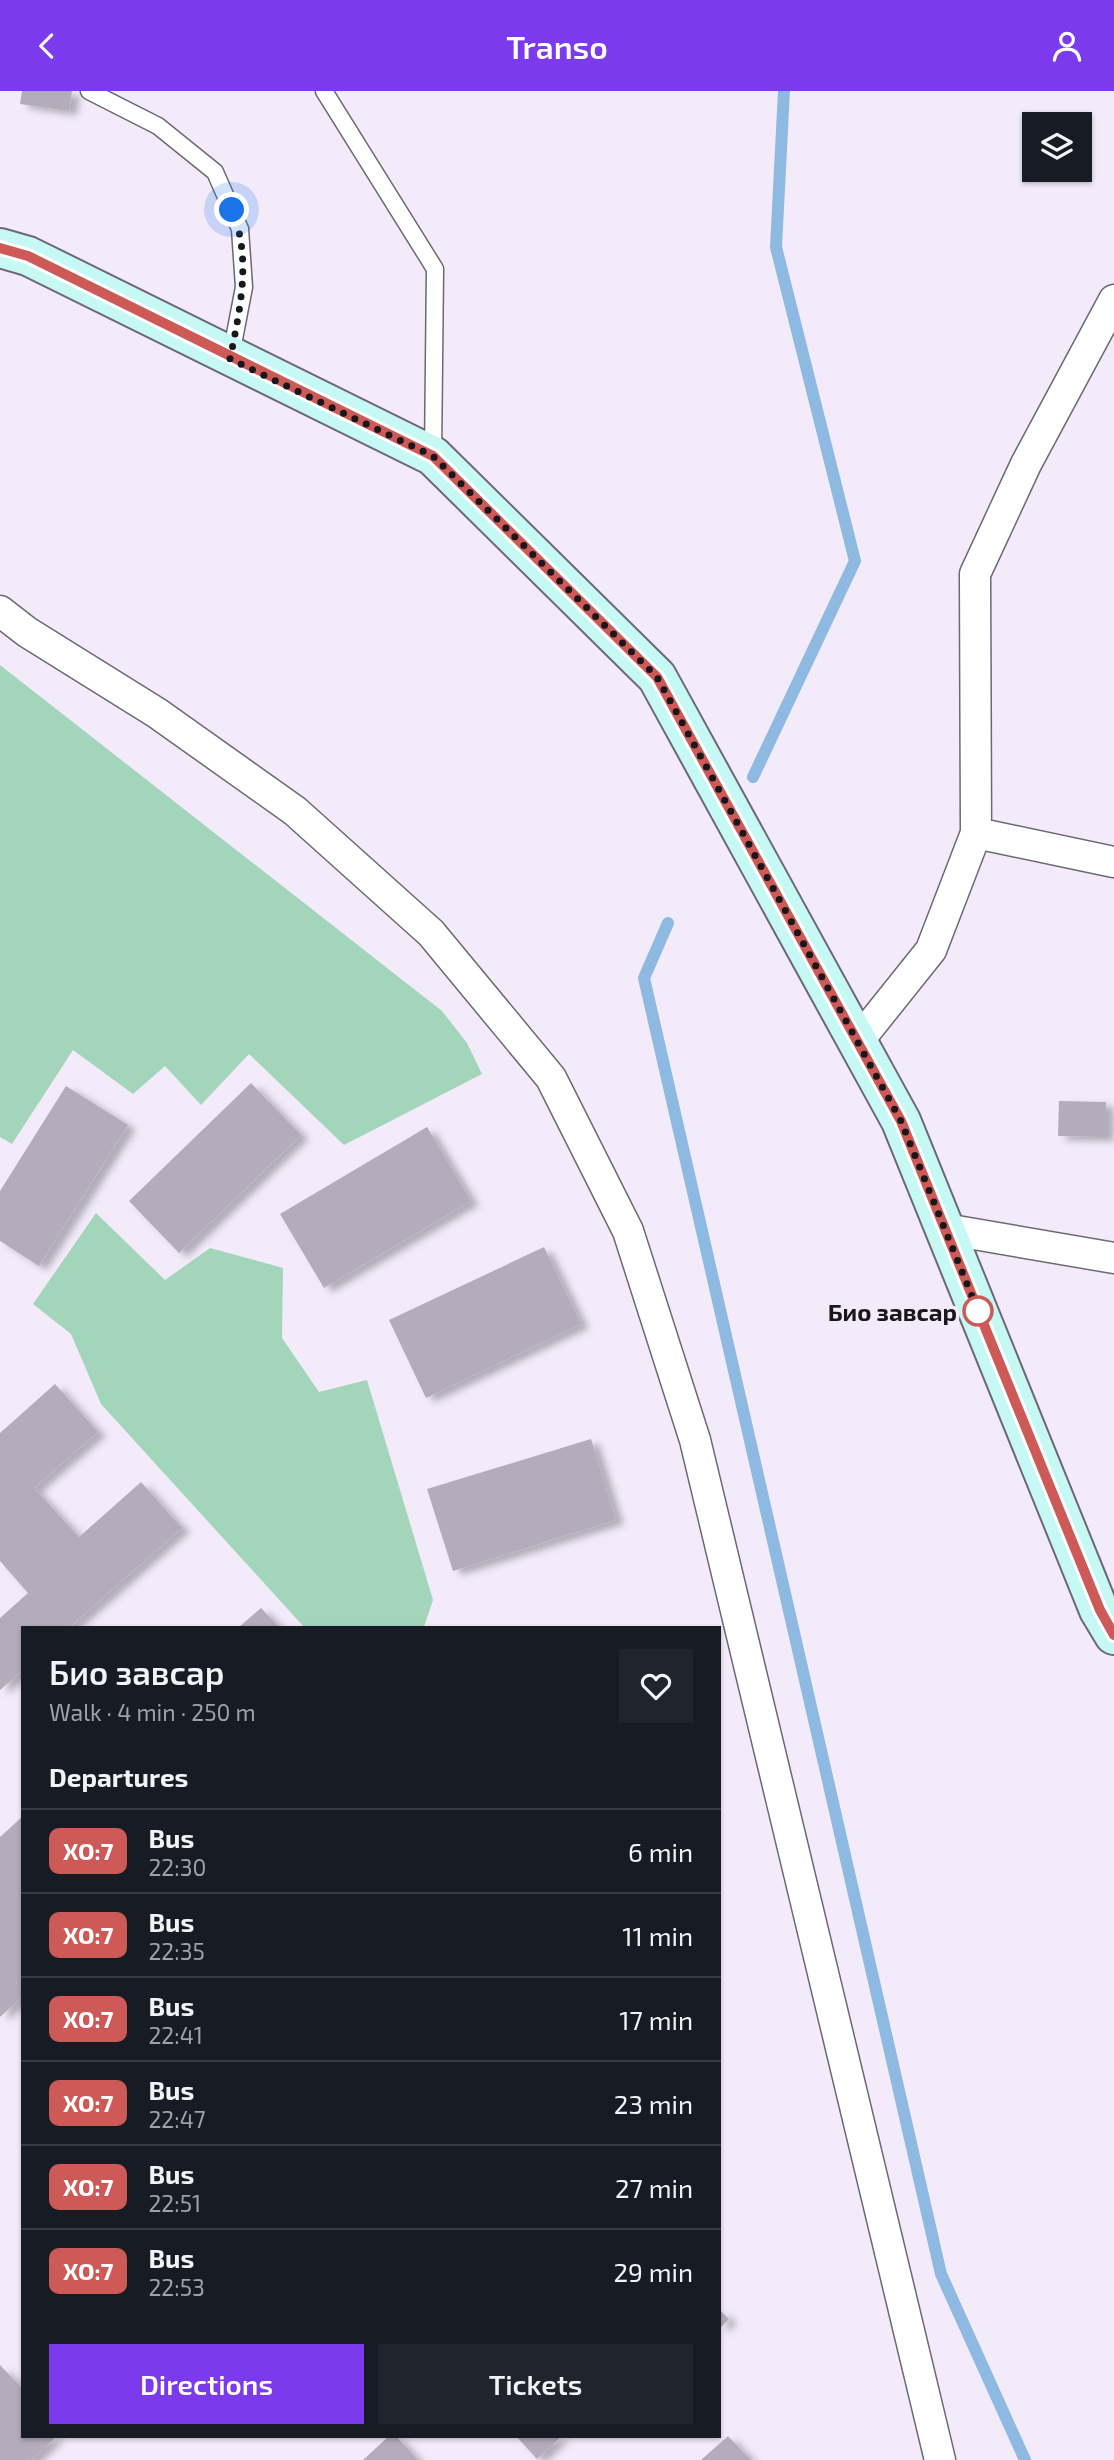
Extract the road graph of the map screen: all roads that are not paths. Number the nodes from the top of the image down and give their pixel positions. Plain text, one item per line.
1 (89, 91) edge
2 (324, 91) edge
3 (14, 252) edge
4 (1114, 300) edge
5 (230, 359) junction
6 (433, 456) junction
7 (0, 611) edge
8 (976, 833) junction
9 (1114, 862) edge
10 (859, 1040) junction
11 (945, 1229) junction
12 (1114, 1258) edge
13 (1109, 1617) edge
14 (940, 2460) edge

1 - 5 lane
2 - 6 lane
3 - 5 main road
4 - 8 street
5 - 6 main road
6 - 10 main road
7 - 14 street
8 - 9 street
8 - 10 street
10 - 11 main road
11 - 12 street
11 - 13 main road

